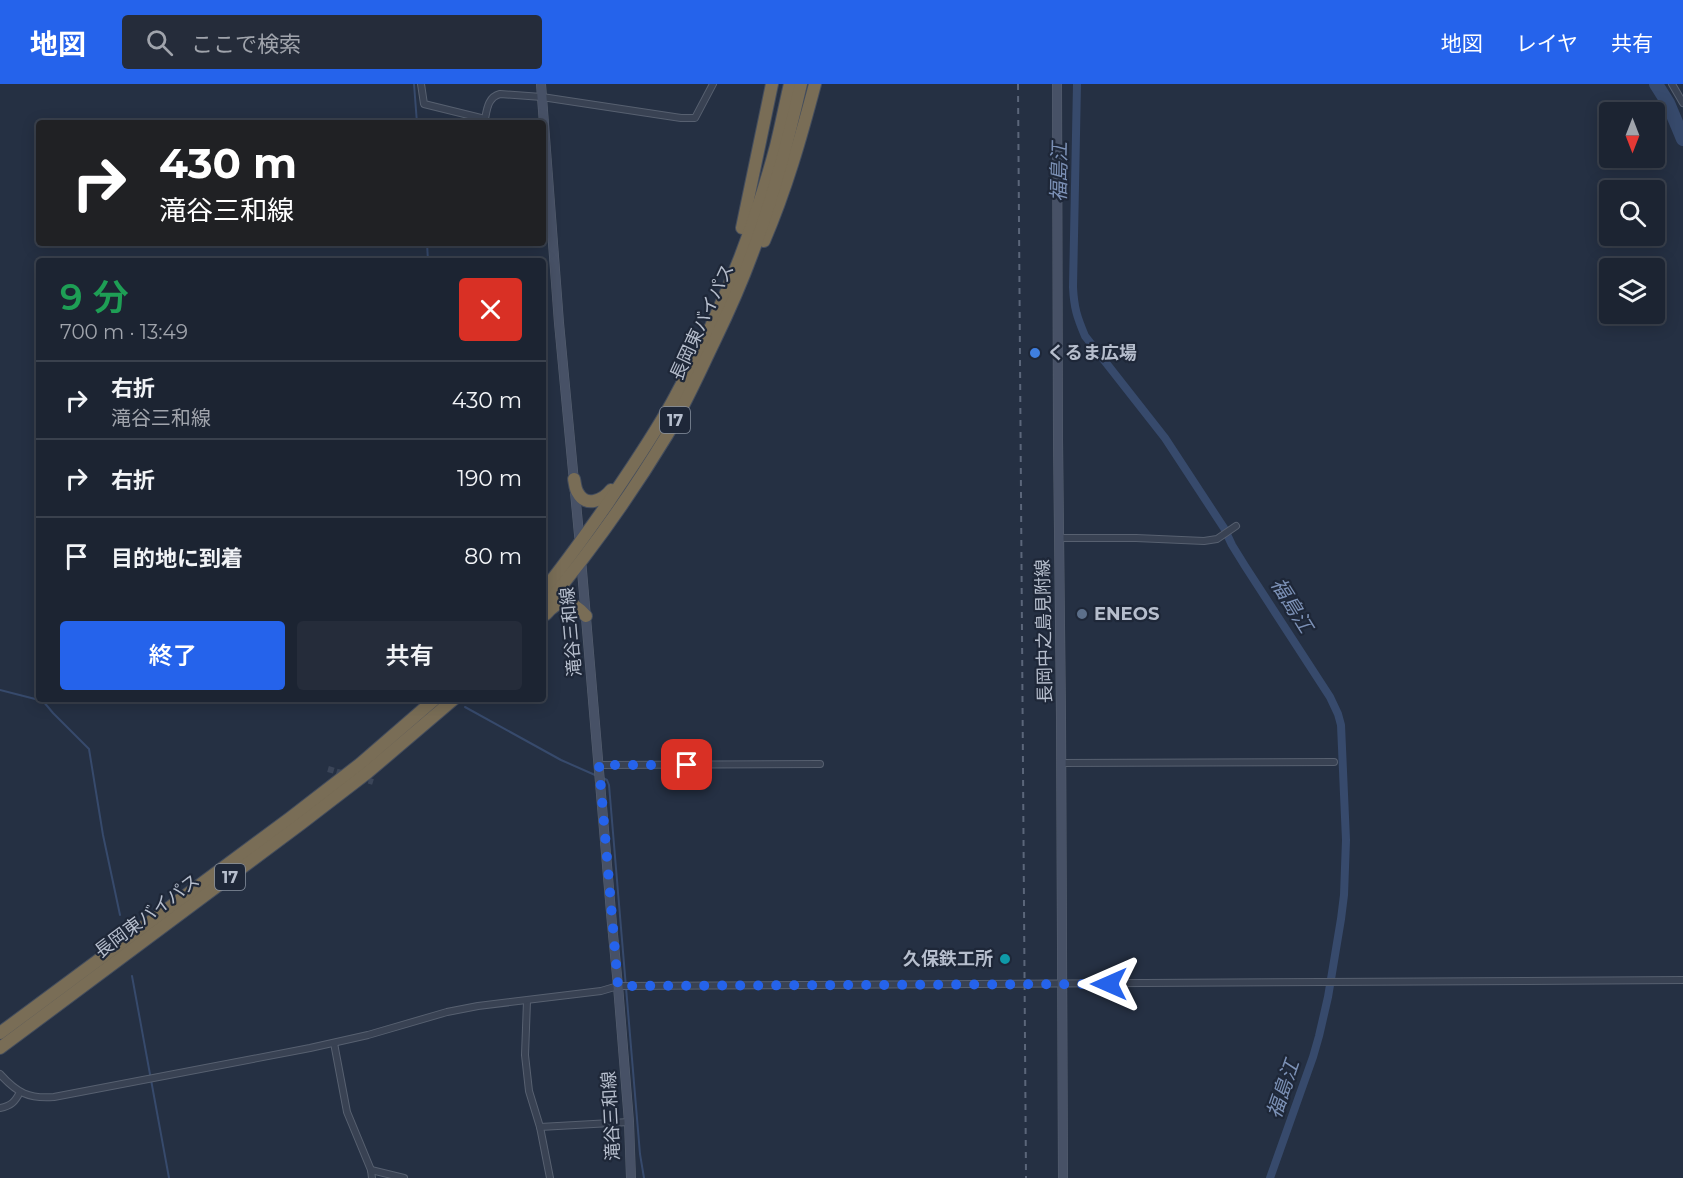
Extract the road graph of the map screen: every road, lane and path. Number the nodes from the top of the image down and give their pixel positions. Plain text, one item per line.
1 (422, 84) edge
2 (541, 84) edge
3 (713, 84) edge
4 (772, 84) edge
5 (790, 84) edge
6 (801, 84) edge
7 (815, 84) edge
8 (1057, 84) edge
9 (1672, 84) edge
10 (542, 97) junction
11 (1683, 103) edge
12 (544, 120) edge
13 (546, 150) edge
14 (763, 207) junction
15 (719, 306) junction
16 (574, 478) junction
17 (1234, 527) dead end
18 (1060, 538) junction
19 (579, 544) junction
20 (581, 563) junction
21 (546, 587) edge
22 (546, 604) edge
23 (546, 614) edge
24 (586, 616) junction
25 (432, 702) edge
26 (450, 702) edge
27 (457, 702) edge
28 (1334, 762) dead end
29 (1061, 763) junction
30 (820, 764) dead end
31 (599, 765) junction
32 (367, 773) junction
33 (1683, 980) edge
34 (1063, 984) junction
35 (618, 986) junction
36 (526, 1000) junction
37 (0, 1033) edge
38 (334, 1043) junction
39 (0, 1048) edge
40 (0, 1074) edge
41 (20, 1092) junction
42 (0, 1108) edge
43 (629, 1122) junction
44 (540, 1127) junction
45 (371, 1170) junction
46 (372, 1178) edge
47 (404, 1178) edge
48 (550, 1178) edge
49 (631, 1178) edge
50 (1063, 1178) edge

1 - 10 street
2 - 10 main road, 滝谷三和線
3 - 10 street
4 - 14 highway
5 - 14 highway
6 - 14 highway
7 - 14 highway
8 - 18 main road, 長岡中之島見附線
9 - 11 street
10 - 12 main road, 滝谷三和線
13 - 16 main road, 滝谷三和線
14 - 15 highway, 長岡東バイパス / 17
14 - 20 highway, 長岡東バイパス / 17
15 - 16 highway
15 - 19 highway, 長岡東バイパス / 17
16 - 19 main road, 滝谷三和線
17 - 18 street
18 - 29 main road, 長岡中之島見附線
19 - 20 main road, 滝谷三和線
19 - 21 highway, 長岡東バイパス / 17
20 - 22 highway, 長岡東バイパス / 17
20 - 24 main road, 滝谷三和線
23 - 24 highway
24 - 31 main road, 滝谷三和線
25 - 37 highway, 長岡東バイパス / 17
26 - 32 highway, 長岡東バイパス / 17
27 - 32 highway
28 - 29 street
29 - 34 main road, 長岡中之島見附線
30 - 31 street
31 - 35 main road, 滝谷三和線
32 - 39 highway, 長岡東バイパス / 17
33 - 34 street
34 - 35 street
34 - 50 main road, 長岡中之島見附線
35 - 36 street
35 - 43 main road, 滝谷三和線
36 - 38 street
36 - 44 street
38 - 41 street
38 - 45 street
40 - 41 street
41 - 42 street
43 - 44 street
43 - 49 main road, 滝谷三和線
44 - 48 street
45 - 46 street
45 - 47 street

